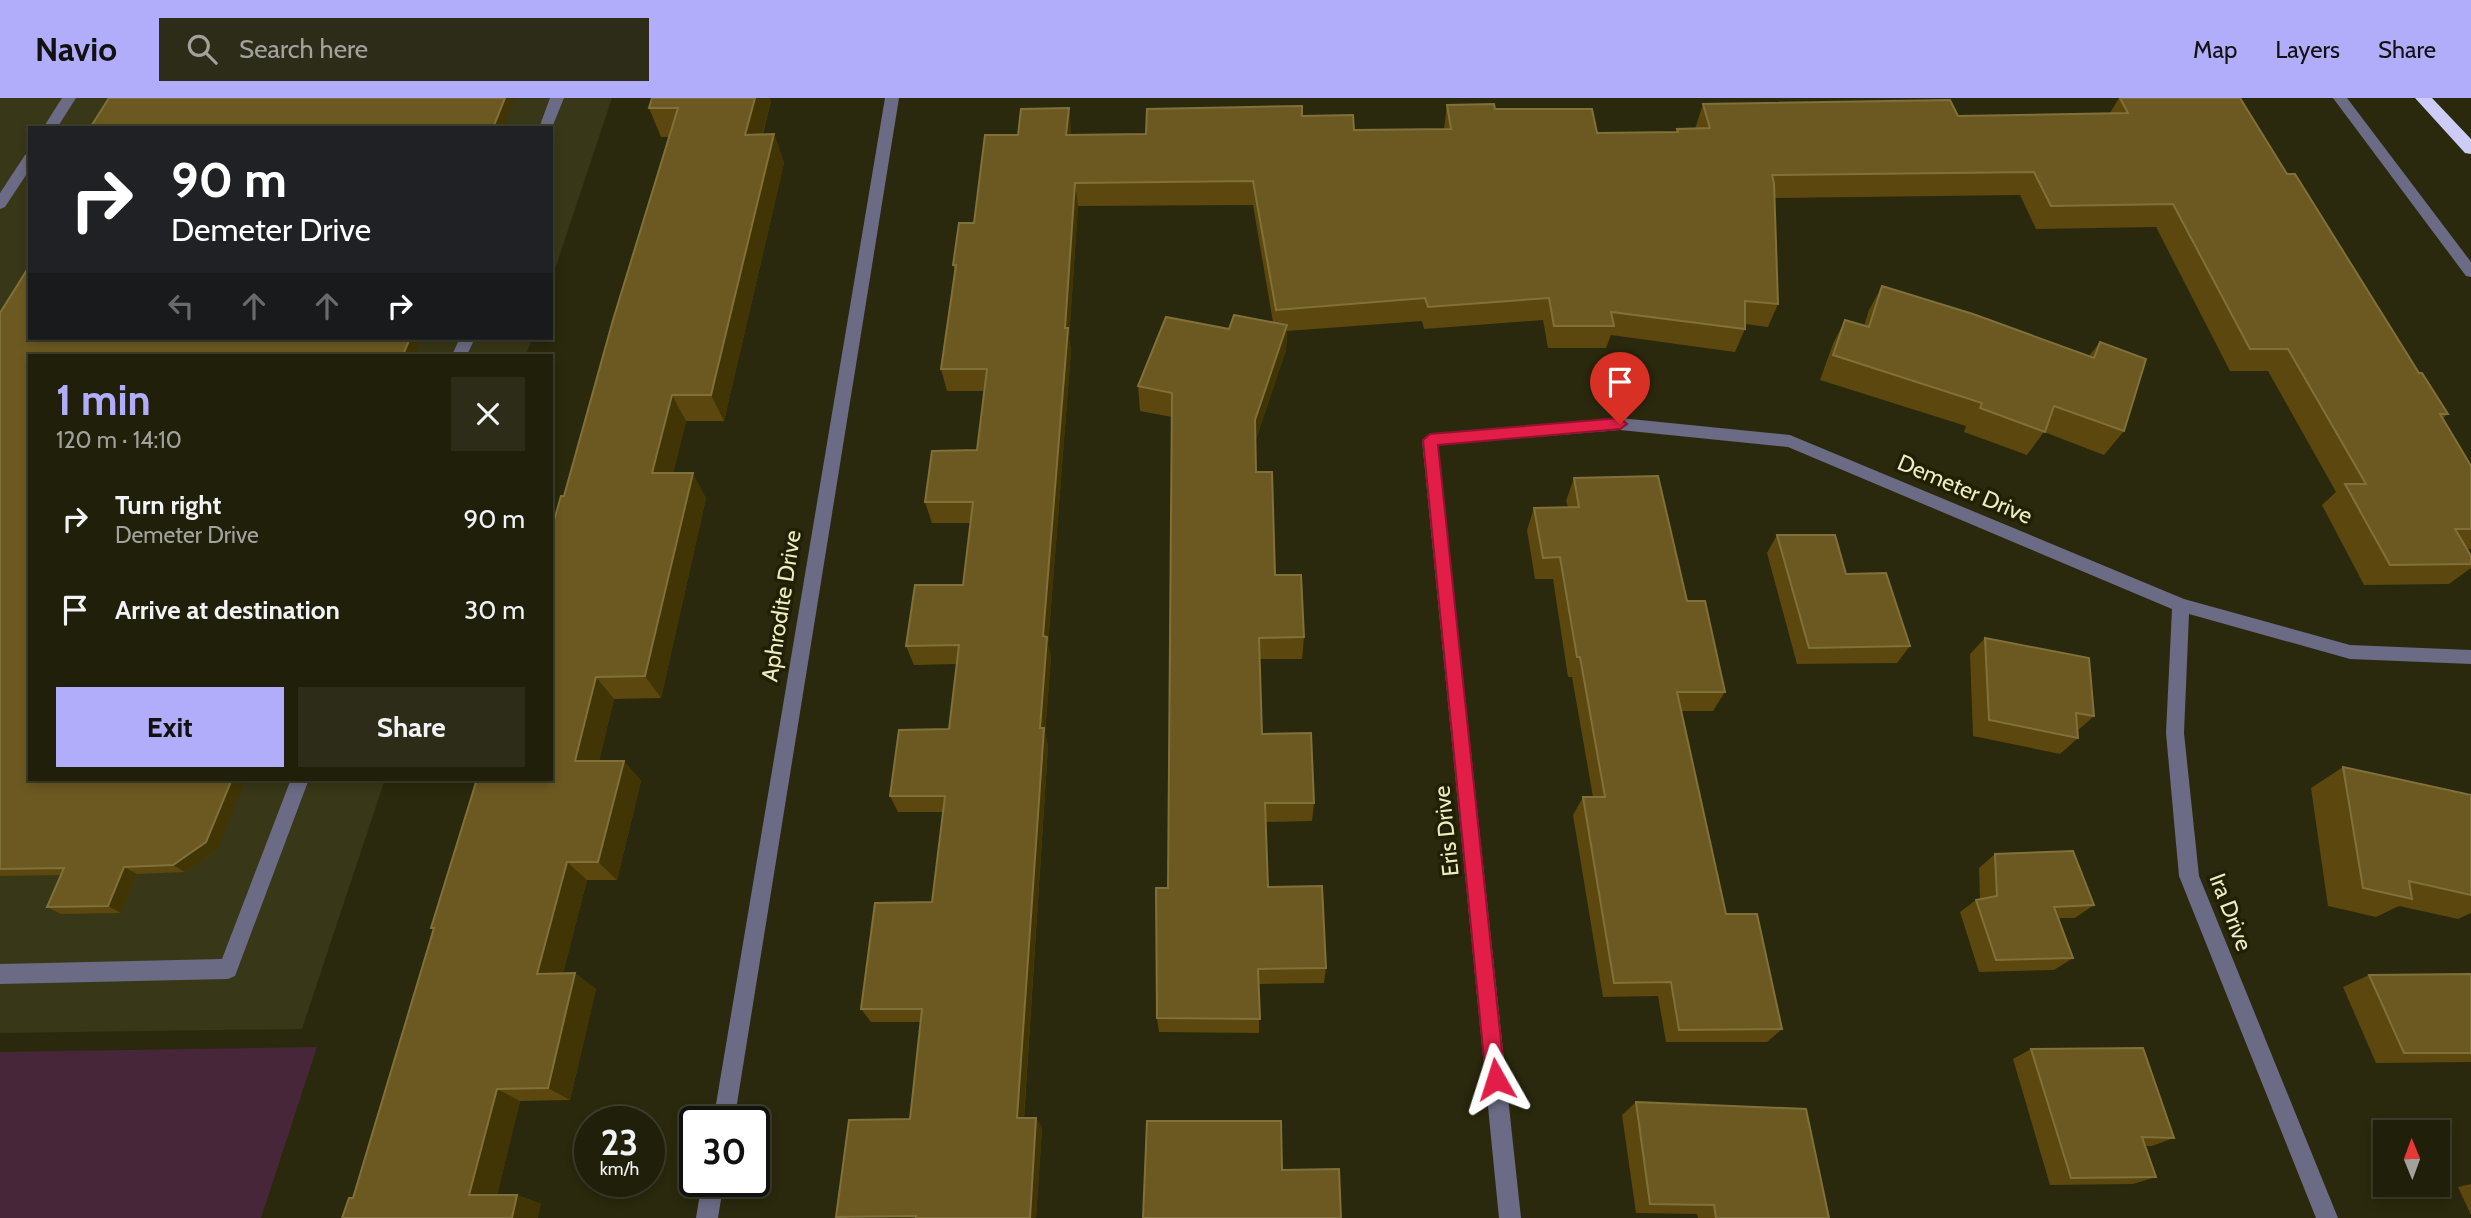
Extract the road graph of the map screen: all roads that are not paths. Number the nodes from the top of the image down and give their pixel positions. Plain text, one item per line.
1 (69, 98) edge
2 (557, 98) edge
3 (892, 98) edge
4 (2340, 98) edge
5 (2423, 98) edge
6 (51, 126) edge
7 (547, 126) edge
8 (2471, 149) edge
9 (28, 161) edge
10 (0, 204) edge
11 (2471, 272) edge
12 (1430, 440) joint
13 (2181, 605) junction
14 (2471, 657) edge
15 (299, 781) edge
16 (0, 974) edge
17 (726, 1106) edge
18 (710, 1197) edge
19 (707, 1218) edge
20 (1510, 1218) edge
21 (2327, 1218) edge

1 - 6 street
2 - 7 street
3 - 17 street, Aphrodite Drive
4 - 11 street
5 - 8 highway
9 - 10 street
12 - 13 street, Demeter Drive
12 - 20 street, Eris Drive
13 - 14 street, Demeter Drive
13 - 21 street, Ira Drive
15 - 16 street
18 - 19 street

